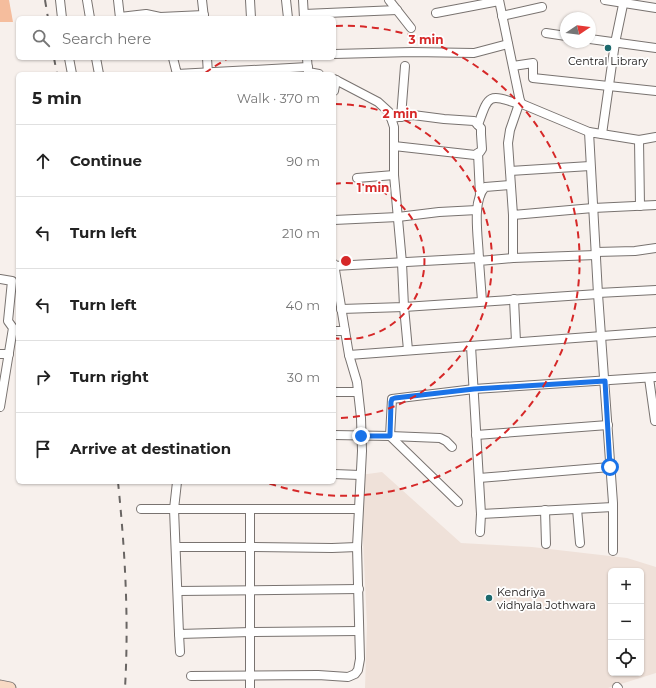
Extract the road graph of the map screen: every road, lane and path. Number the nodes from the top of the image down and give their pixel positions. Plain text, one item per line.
1 (60, 0) edge
2 (87, 0) edge
3 (118, 0) edge
4 (202, 0) edge
5 (250, 0) edge
6 (286, 0) edge
7 (303, 0) edge
8 (389, 0) edge
9 (605, 0) edge
10 (499, 1) edge
11 (623, 1) edge
12 (542, 7) dead end
13 (656, 8) edge
14 (397, 10) junction
15 (436, 12) dead end
16 (62, 16) edge
17 (90, 16) edge
18 (120, 16) edge
19 (129, 16) edge
20 (155, 16) edge
21 (204, 16) edge
22 (251, 16) edge
23 (288, 16) edge
24 (304, 16) edge
25 (502, 16) junction
26 (411, 28) dead end
27 (546, 33) dead end
28 (560, 35) edge
29 (596, 40) edge
30 (615, 43) junction
31 (508, 44) junction
32 (656, 48) edge
33 (336, 54) edge
34 (69, 60) edge
35 (96, 60) edge
36 (174, 60) edge
37 (207, 60) edge
38 (308, 60) edge
39 (405, 66) dead end
40 (513, 66) junction
41 (72, 72) edge
42 (99, 72) edge
43 (176, 72) edge
44 (208, 72) edge
45 (313, 72) edge
46 (336, 80) edge
47 (609, 85) junction
48 (656, 91) edge
49 (520, 103) junction
50 (401, 117) junction
51 (391, 118) junction
52 (478, 125) junction
53 (589, 132) junction
54 (602, 134) junction
55 (656, 137) edge
56 (639, 140) junction
57 (394, 146) junction
58 (478, 153) junction
59 (590, 166) junction
60 (510, 172) junction
61 (394, 175) junction
62 (357, 178) dead end
63 (510, 185) junction
64 (480, 195) junction
65 (656, 205) edge
66 (640, 206) junction
67 (593, 208) junction
68 (477, 210) junction
69 (513, 215) junction
70 (398, 217) junction
71 (336, 220) edge
72 (656, 248) edge
73 (596, 253) junction
74 (513, 258) junction
75 (479, 259) junction
76 (402, 263) junction
77 (336, 268) edge
78 (0, 279) edge
79 (336, 286) edge
80 (656, 290) edge
81 (598, 293) junction
82 (514, 298) junction
83 (482, 301) junction
84 (404, 307) junction
85 (341, 309) junction
86 (336, 331) edge
87 (345, 331) junction
88 (656, 332) edge
89 (602, 336) junction
90 (516, 342) junction
91 (471, 346) junction
92 (408, 350) junction
93 (4, 354) edge
94 (349, 354) junction
95 (653, 378) edge
96 (605, 381) junction
97 (474, 389) junction
98 (336, 392) edge
99 (358, 392) junction
100 (0, 407) edge
101 (656, 424) edge
102 (608, 425) junction
103 (336, 435) edge
104 (476, 435) junction
105 (361, 436) junction
106 (390, 436) junction
107 (452, 447) dead end
108 (610, 467) junction
109 (336, 474) edge
110 (360, 475) junction
111 (479, 478) junction
112 (177, 484) edge
113 (458, 502) dead end
114 (613, 506) junction
115 (140, 509) dead end
116 (174, 509) junction
117 (358, 509) junction
118 (577, 509) junction
119 (250, 510) junction
120 (546, 510) junction
121 (481, 514) junction
122 (480, 532) dead end
123 (580, 543) dead end
124 (546, 544) dead end
125 (176, 547) junction
126 (251, 547) junction
127 (357, 547) junction
128 (614, 551) dead end
129 (359, 589) junction
130 (251, 590) junction
131 (178, 591) junction
132 (359, 631) junction
133 (251, 632) junction
134 (179, 634) junction
135 (180, 652) dead end
136 (191, 676) dead end
137 (251, 676) junction
138 (0, 686) edge
139 (10, 688) edge
140 (250, 688) edge

1 - 16 street
2 - 17 street
3 - 18 street
4 - 21 street
5 - 22 street
6 - 23 street
7 - 24 street
8 - 14 street
9 - 11 street
10 - 15 street
10 - 25 street
11 - 13 street
11 - 30 street
12 - 25 street
14 - 24 street
14 - 26 street
19 - 20 street
25 - 31 street
27 - 28 street
29 - 30 street
30 - 32 street
30 - 47 street
31 - 33 street
31 - 40 street
34 - 41 street
35 - 42 street
36 - 43 street
37 - 44 street
38 - 45 street
39 - 50 street
40 - 47 street
40 - 49 street
46 - 51 street
47 - 48 street
47 - 54 street
49 - 52 street
49 - 53 street
49 - 60 street
50 - 51 street
50 - 52 street
51 - 57 street
52 - 58 street
53 - 54 street
53 - 59 street
54 - 56 street
55 - 56 street
56 - 66 street
57 - 58 street
57 - 61 street
58 - 64 street
59 - 60 street
59 - 67 street
60 - 63 street
61 - 62 street
61 - 70 street
63 - 64 street
63 - 69 street
64 - 68 street
65 - 66 street
66 - 67 street
67 - 69 street
67 - 73 street
68 - 70 street
68 - 75 street
69 - 74 street
70 - 71 street
70 - 76 street
72 - 73 street
73 - 74 street
73 - 81 street
74 - 75 street
75 - 76 street
75 - 83 street
76 - 77 street
76 - 84 street
78 - 93 street
79 - 85 street
80 - 81 street
81 - 82 street
81 - 89 street
82 - 83 street
82 - 90 street
83 - 84 street
84 - 85 street
84 - 92 street
85 - 87 street
86 - 87 street
87 - 94 street
88 - 89 street
89 - 90 street
89 - 96 street
90 - 91 street
91 - 92 street
91 - 97 street
92 - 94 street
93 - 100 street
94 - 99 street
95 - 96 street
95 - 101 street
96 - 97 street
96 - 102 street
97 - 104 street
97 - 106 street
98 - 99 street
99 - 105 street
102 - 104 street
102 - 108 street
103 - 105 street
104 - 111 street
105 - 106 street
105 - 110 street
106 - 107 street
106 - 113 street
108 - 111 street
108 - 114 street
109 - 110 street
110 - 117 street
111 - 121 street
112 - 116 street
114 - 118 street
114 - 128 street
115 - 116 street
116 - 119 street
116 - 125 street
117 - 119 street
117 - 127 street
118 - 120 street
118 - 123 street
119 - 126 street
120 - 121 street
120 - 124 street
121 - 122 street
125 - 126 street
125 - 131 street
126 - 127 street
126 - 130 street
127 - 129 street
129 - 130 street
129 - 132 street
130 - 131 street
130 - 133 street
131 - 134 street
132 - 133 street
132 - 137 street
133 - 134 street
133 - 137 street
134 - 135 street
136 - 137 street
137 - 140 street
138 - 139 street

